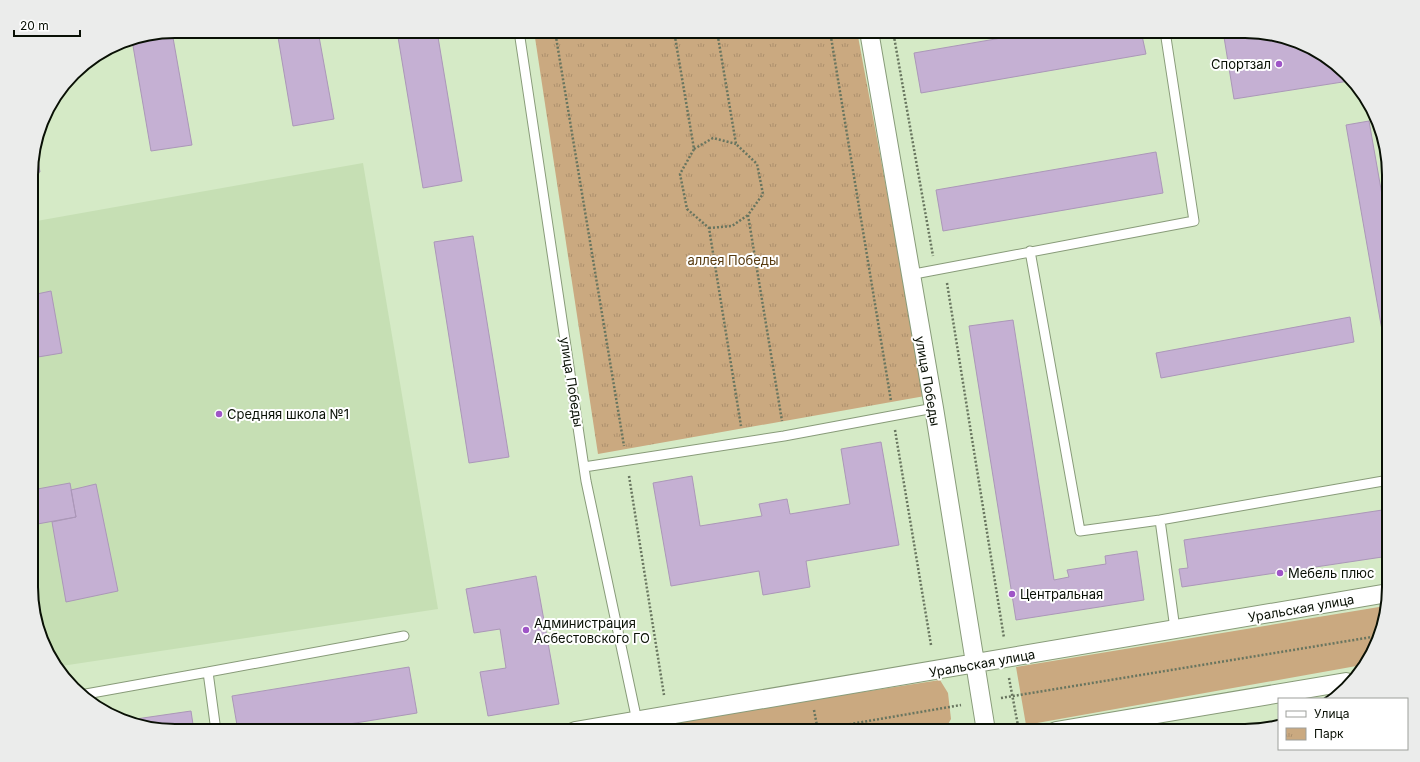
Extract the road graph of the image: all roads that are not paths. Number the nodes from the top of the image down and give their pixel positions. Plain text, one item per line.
1 (520, 38) edge
2 (870, 38) edge
3 (1166, 38) edge
4 (1030, 251) junction
5 (909, 275) junction
6 (934, 408) junction
7 (584, 467) junction
8 (1382, 481) edge
9 (1160, 520) junction
10 (1382, 594) edge
11 (1176, 629) junction
12 (404, 636) dead end
13 (974, 664) junction
14 (208, 672) junction
15 (1342, 683) edge
16 (89, 693) edge
17 (215, 724) edge
18 (638, 724) edge
19 (649, 724) edge
20 (985, 724) edge
21 (1097, 724) edge

1 - 7 lane, улица Победы
2 - 5 street, улица Победы
3 - 4 lane
4 - 5 lane
4 - 9 lane
5 - 6 street, улица Победы
6 - 7 lane
6 - 13 street, улица Победы
7 - 18 lane, улица Победы
8 - 9 lane
9 - 11 lane
10 - 11 street, Уральская улица
11 - 13 street, Уральская улица
12 - 14 lane
13 - 19 street, Уральская улица
13 - 20 street, улица Победы
14 - 16 lane
14 - 17 lane
15 - 21 street

